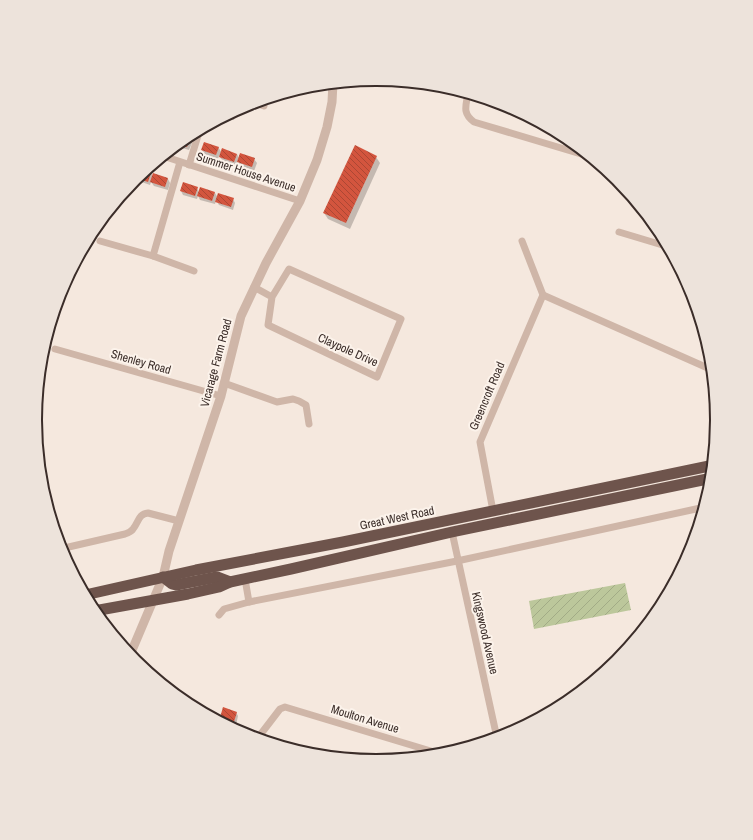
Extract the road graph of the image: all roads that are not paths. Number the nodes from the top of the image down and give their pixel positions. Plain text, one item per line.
1 (333, 88) edge
2 (467, 98) edge
3 (197, 138) edge
4 (575, 151) edge
5 (169, 158) edge
6 (180, 162) junction
7 (189, 165) junction
8 (300, 201) junction
9 (619, 232) dead end
10 (100, 241) dead end
11 (522, 241) dead end
12 (661, 245) edge
13 (153, 256) junction
14 (194, 271) dead end
15 (254, 287) junction
16 (544, 295) junction
17 (272, 297) junction
18 (55, 349) dead end
19 (707, 366) edge
20 (224, 383) junction
21 (221, 396) junction
22 (308, 424) dead end
23 (708, 466) edge
24 (706, 479) edge
25 (700, 508) edge
26 (493, 511) junction
27 (179, 521) junction
28 (452, 532) junction
29 (67, 547) edge
30 (458, 561) junction
31 (163, 577) junction
32 (245, 579) junction
33 (230, 582) junction
34 (91, 594) edge
35 (153, 600) junction
36 (249, 602) junction
37 (101, 610) edge
38 (219, 615) dead end
39 (133, 649) edge
40 (496, 733) edge
41 (261, 734) edge
42 (429, 750) edge

1 - 8 street, Vicarage Farm Road
2 - 4 street
3 - 7 street
5 - 6 street, Summer House Avenue
6 - 7 street, Summer House Avenue
6 - 13 street
7 - 8 street, Summer House Avenue
8 - 15 street, Vicarage Farm Road
9 - 12 street
10 - 13 street
11 - 16 street
13 - 14 street
15 - 17 street
15 - 20 street, Vicarage Farm Road
16 - 19 street
16 - 26 street, Greencroft Road
17 - 17 street, Claypole Drive
18 - 21 street, Shenley Road
20 - 21 street, Vicarage Farm Road
20 - 22 street
21 - 27 street, Vicarage Farm Road
23 - 26 highway, Great West Road
24 - 28 highway
25 - 30 street
26 - 31 highway, Great West Road
27 - 29 street
27 - 31 street, Vicarage Farm Road
28 - 30 street, Kingswood Avenue
28 - 32 highway
30 - 36 street
30 - 40 street, Kingswood Avenue
31 - 33 highway
31 - 34 highway, Great West Road
31 - 35 street, Vicarage Farm Road
32 - 33 highway
32 - 36 street
33 - 35 highway
35 - 37 highway
35 - 39 street, Vicarage Farm Road
36 - 38 street
41 - 42 street, Moulton Avenue

